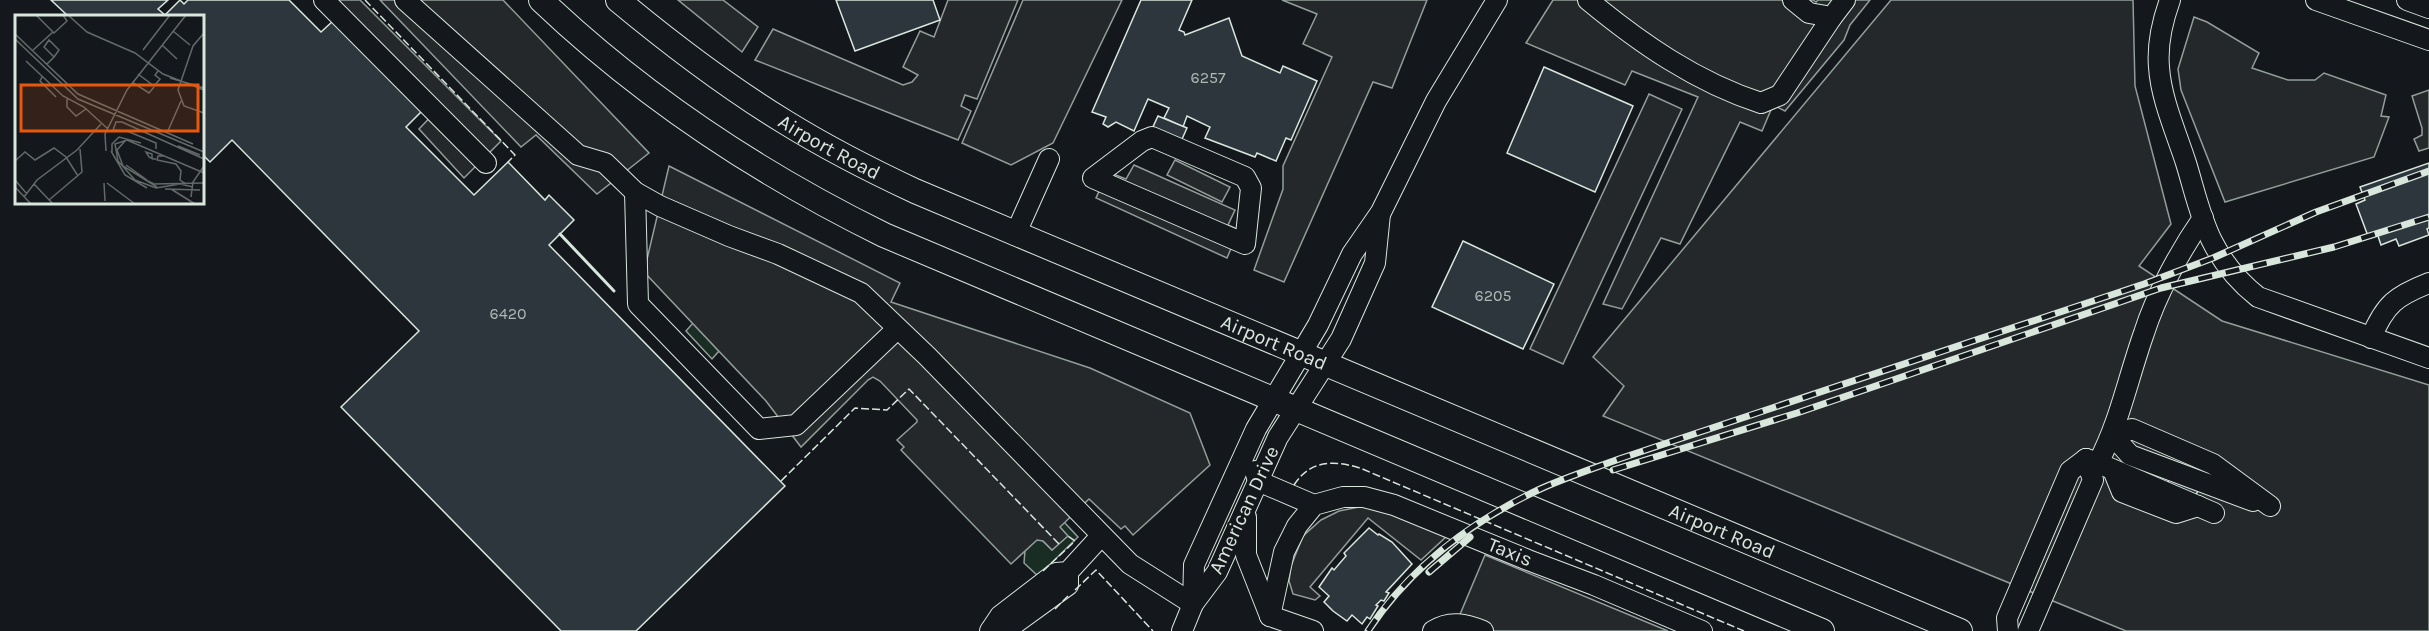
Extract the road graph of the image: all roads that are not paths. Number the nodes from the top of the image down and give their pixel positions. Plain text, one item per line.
1 (324, 0) edge
2 (405, 0) edge
3 (541, 0) edge
4 (618, 0) edge
5 (1497, 0) edge
6 (1588, 0) edge
7 (1793, 0) edge
8 (1845, 0) edge
9 (2170, 0) edge
10 (2316, 0) edge
11 (2407, 0) edge
12 (2429, 8) edge
13 (1832, 17) junction
14 (2429, 40) edge
15 (1049, 159) dead end
16 (486, 163) dead end
17 (1093, 178) joint
18 (635, 192) junction
19 (1381, 212) junction
20 (2203, 218) junction
21 (1015, 235) junction
22 (2429, 283) edge
23 (897, 329) junction
24 (2371, 338) junction
25 (1302, 354) junction
26 (2429, 358) edge
27 (1325, 364) junction
28 (1285, 406) junction
29 (2113, 436) junction
30 (1248, 448) junction
31 (2099, 464) junction
32 (1258, 481) junction
33 (1314, 505) junction
34 (2270, 506) dead end
35 (1246, 508) junction
36 (2206, 509) dead end
37 (1101, 536) junction
38 (1193, 604) junction
39 (1270, 616) junction
40 (991, 631) edge
41 (1182, 631) edge
42 (1313, 631) edge
43 (1433, 631) edge
44 (1483, 631) edge
45 (1701, 631) edge
46 (1822, 631) edge
47 (1960, 631) edge
48 (2008, 631) edge
49 (2028, 631) edge

1 - 16 street
2 - 18 street
3 - 28 main road
4 - 21 main road, Airport Road
5 - 19 street, American Drive
6 - 13 street
7 - 13 street
8 - 13 street
9 - 20 street
10 - 14 street
11 - 12 street
15 - 21 street
17 - 17 street
18 - 23 street
18 - 23 street
19 - 25 street, American Drive
19 - 27 street, American Drive
20 - 24 street
20 - 29 street
21 - 25 main road, Airport Road
22 - 24 street
23 - 37 street
24 - 26 street
25 - 27 main road, Airport Road
25 - 28 street, American Drive
27 - 28 street, American Drive
27 - 47 main road, Airport Road
28 - 30 street, American Drive
28 - 32 street, American Drive
28 - 46 main road
29 - 31 street
29 - 34 street
30 - 32 street
30 - 38 street, American Drive
31 - 36 street
31 - 48 street
31 - 49 street
32 - 33 street
32 - 35 street, American Drive
33 - 39 street
33 - 45 street, Taxis
35 - 38 street, American Drive
35 - 39 street
37 - 38 street
37 - 40 street
38 - 41 street
39 - 42 street
43 - 44 street

